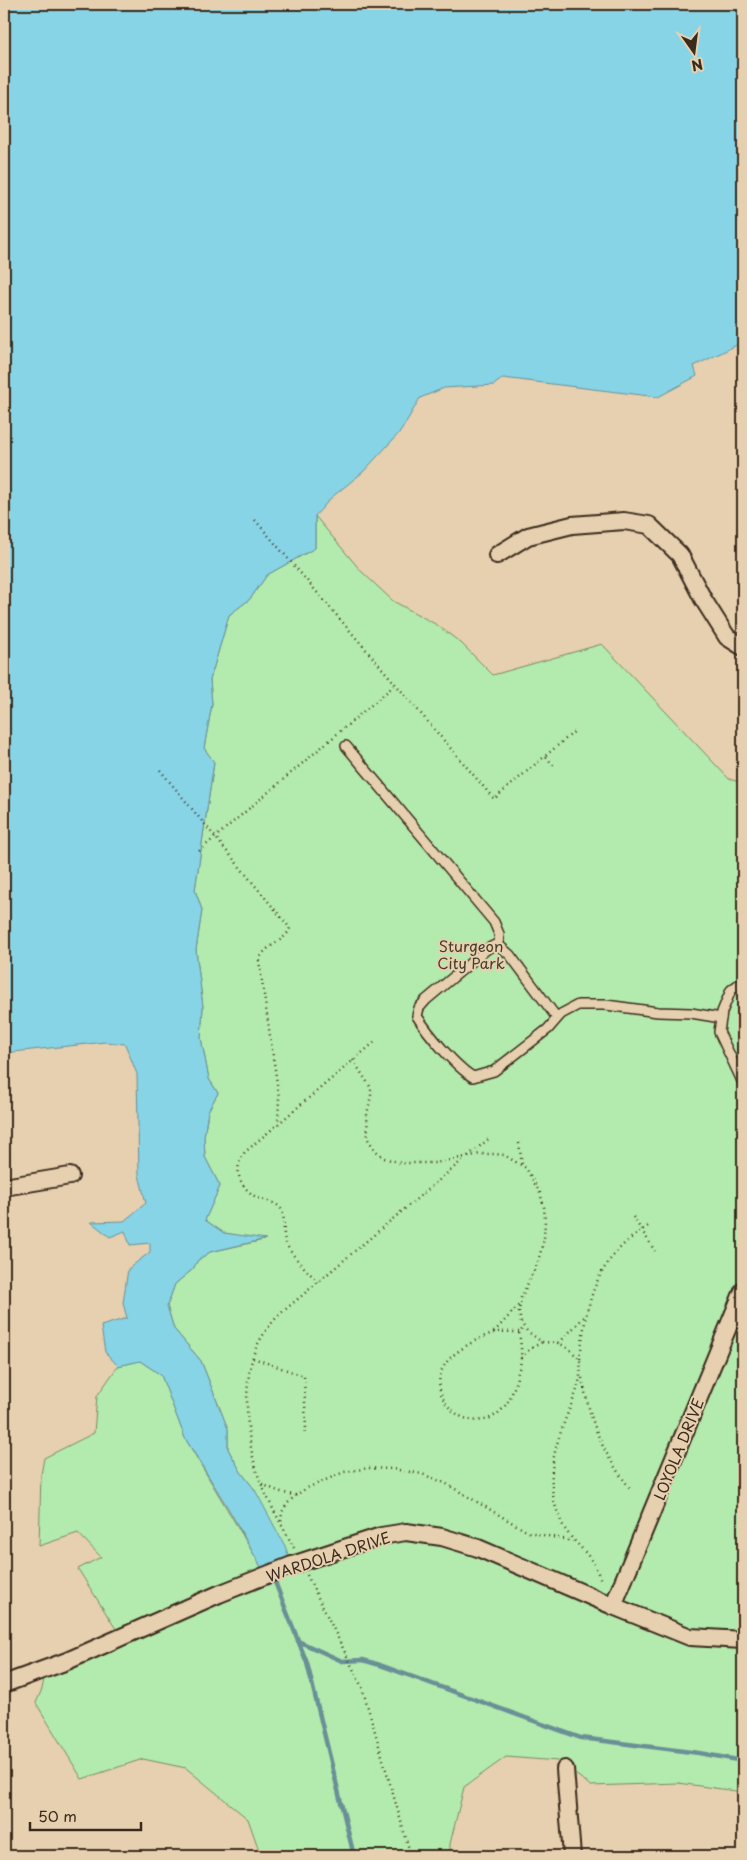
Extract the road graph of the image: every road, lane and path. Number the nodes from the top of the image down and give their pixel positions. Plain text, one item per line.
1 (255, 520) dead end
2 (497, 555) dead end
3 (743, 647) edge
4 (396, 684) junction
5 (575, 732) dead end
6 (346, 746) dead end
7 (546, 757) junction
8 (554, 766) dead end
9 (160, 770) dead end
10 (216, 837) junction
11 (199, 851) dead end
12 (499, 946) junction
13 (743, 982) edge
14 (557, 1018) junction
15 (721, 1018) junction
16 (376, 1041) dead end
17 (353, 1060) junction
18 (741, 1073) edge
19 (743, 1083) edge
20 (278, 1123) junction
21 (491, 1137) dead end
22 (518, 1143) dead end
23 (466, 1158) junction
24 (522, 1165) junction
25 (70, 1176) dead end
26 (4, 1187) edge
27 (633, 1217) dead end
28 (650, 1225) dead end
29 (641, 1230) junction
30 (655, 1251) dead end
31 (318, 1283) junction
32 (743, 1291) edge
33 (520, 1304) junction
34 (585, 1316) junction
35 (524, 1328) junction
36 (519, 1332) junction
37 (494, 1333) junction
38 (542, 1342) junction
39 (559, 1343) junction
40 (253, 1358) junction
41 (521, 1358) junction
42 (580, 1359) junction
43 (582, 1376) junction
44 (303, 1436) dead end
45 (262, 1484) junction
46 (632, 1491) dead end
47 (296, 1495) junction
48 (281, 1522) junction
49 (574, 1541) junction
50 (297, 1561) junction
51 (601, 1580) dead end
52 (613, 1606) junction
53 (743, 1640) edge
54 (4, 1684) edge
55 (565, 1769) dead end
56 (411, 1856) edge
57 (572, 1856) edge

1 - 4 path
2 - 3 street
4 - 7 path
4 - 10 path
5 - 7 path
6 - 12 lane
7 - 8 path
9 - 10 path
10 - 11 path
10 - 20 path
12 - 14 lane
12 - 14 lane
13 - 15 lane
14 - 15 lane
15 - 18 lane
16 - 17 path
17 - 20 path
17 - 23 path
18 - 19 lane
20 - 31 path
21 - 23 path
22 - 24 path
23 - 24 path
23 - 31 path
24 - 33 path
25 - 26 street
27 - 29 path
28 - 29 path
29 - 30 path
29 - 34 path
31 - 40 path
32 - 52 street, LOYOLA DRIVE
33 - 35 path
33 - 37 path
34 - 39 path
34 - 42 path
35 - 36 path
35 - 38 path
36 - 37 path
36 - 41 path
37 - 41 path
38 - 39 path
38 - 41 path
39 - 42 path
40 - 44 path
40 - 45 path
42 - 43 path
43 - 46 path
43 - 49 path
45 - 47 path
45 - 48 path
47 - 48 path
47 - 49 path
48 - 50 path
49 - 51 path
50 - 52 street, WARDOLA DRIVE
50 - 54 street, WARDOLA DRIVE
50 - 56 path
52 - 53 street, WARDOLA DRIVE
55 - 57 street

